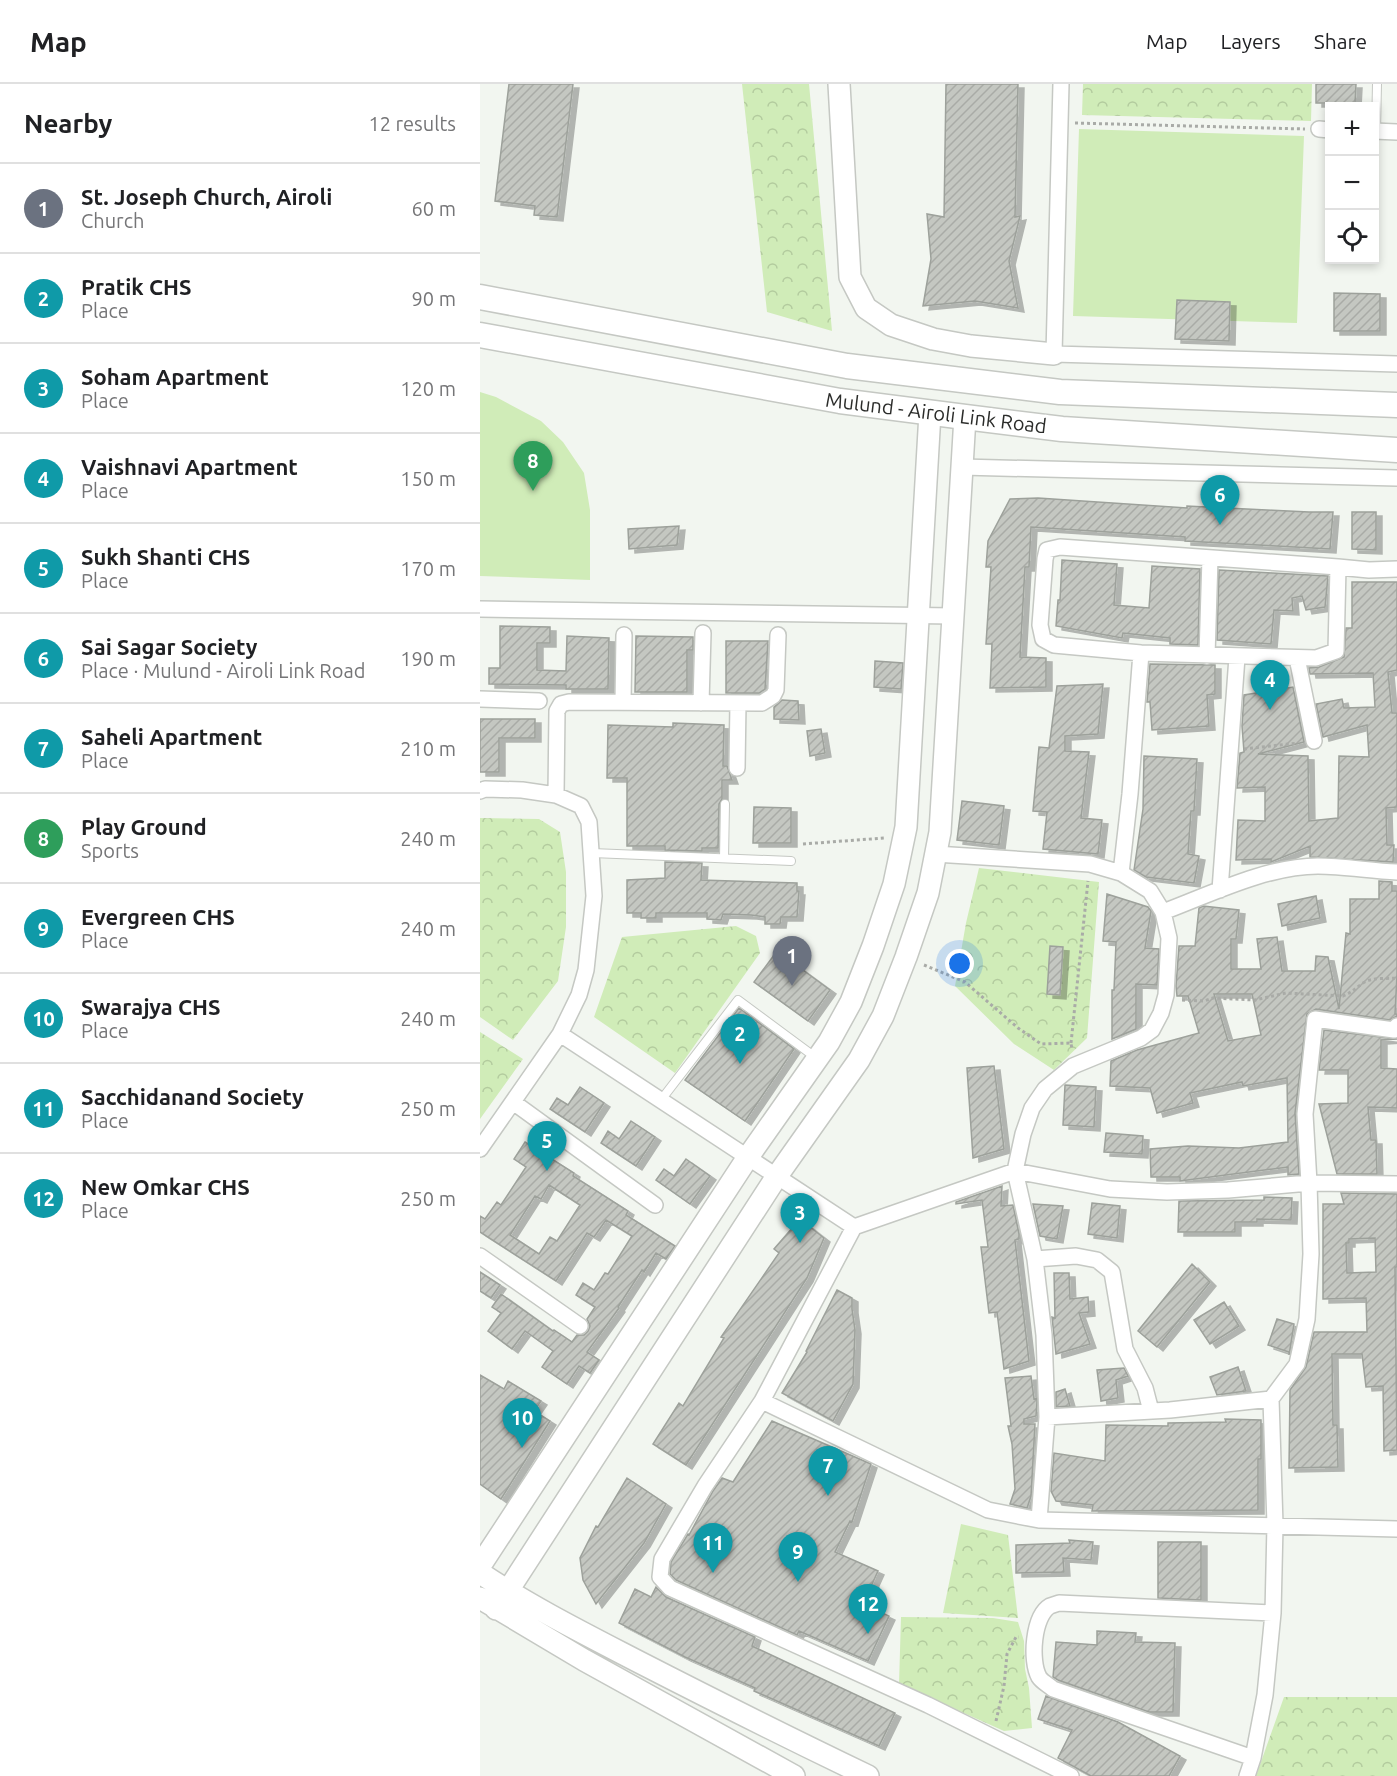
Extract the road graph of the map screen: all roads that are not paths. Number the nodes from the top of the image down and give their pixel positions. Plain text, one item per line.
1 (839, 84) edge
2 (1061, 84) edge
3 (1377, 84) edge
4 (1376, 102) edge
5 (1379, 131) edge
6 (1397, 132) edge
7 (480, 297) edge
8 (480, 335) edge
9 (1054, 354) junction
10 (1397, 364) edge
11 (1397, 405) edge
12 (930, 413) junction
13 (965, 417) junction
14 (1397, 450) edge
15 (962, 467) junction
16 (1397, 478) edge
17 (1210, 558) junction
18 (1338, 567) junction
19 (1397, 569) edge
20 (480, 609) edge
21 (919, 615) junction
22 (953, 616) junction
23 (703, 633) dead end
24 (624, 634) dead end
25 (778, 635) dead end
26 (1141, 653) junction
27 (1207, 656) junction
28 (1237, 657) junction
29 (1297, 658) junction
30 (480, 699) edge
31 (539, 701) dead end
32 (623, 702) junction
33 (701, 703) junction
34 (738, 703) junction
35 (1314, 741) road end
36 (736, 768) dead end
37 (480, 791) edge
38 (556, 795) junction
39 (725, 804) dead end
40 (592, 853) junction
41 (935, 854) junction
42 (724, 858) junction
43 (791, 861) dead end
44 (1397, 872) edge
45 (1121, 873) junction
46 (1220, 890) junction
47 (1163, 912) junction
48 (1397, 1026) edge
49 (561, 1034) junction
50 (818, 1059) junction
51 (661, 1100) junction
52 (513, 1102) junction
53 (480, 1149) edge
54 (748, 1157) junction
55 (1015, 1171) junction
56 (777, 1176) junction
57 (1309, 1183) junction
58 (1397, 1184) edge
59 (655, 1205) dead end
60 (854, 1227) junction
61 (480, 1256) edge
62 (1035, 1260) junction
63 (580, 1326) dead end
64 (1271, 1399) junction
65 (762, 1401) junction
66 (1151, 1411) junction
67 (1047, 1417) junction
68 (1039, 1520) junction
69 (1275, 1525) junction
70 (1397, 1529) edge
71 (480, 1566) edge
72 (480, 1573) edge
73 (494, 1600) edge
74 (1273, 1613) junction
75 (1253, 1758) junction
76 (794, 1776) edge
77 (868, 1776) edge
78 (1071, 1776) edge
79 (1247, 1776) edge

1 - 9 street
2 - 9 street
3 - 4 lane
5 - 6 street
7 - 11 main road, Mulund - Airoli Link Road
8 - 12 main road, Mulund - Airoli Link Road
9 - 10 street
12 - 13 main road, Mulund - Airoli Link Road
12 - 21 street
13 - 14 main road, Mulund - Airoli Link Road
13 - 15 street
15 - 16 street
15 - 22 street
17 - 18 street
17 - 26 street
17 - 27 street
18 - 19 street
18 - 29 street
20 - 21 street
21 - 22 street
21 - 50 street
22 - 41 street
23 - 33 street
24 - 32 street
25 - 34 street
26 - 27 street
26 - 45 street
27 - 28 street
28 - 29 street
28 - 46 street
29 - 35 street
30 - 31 street
32 - 33 street
32 - 38 street
33 - 34 street
34 - 36 street
37 - 38 street
38 - 40 street
39 - 42 lane
40 - 42 lane
40 - 49 street
41 - 45 street
41 - 56 street
42 - 43 lane
44 - 46 street
45 - 47 street
46 - 47 street
47 - 55 street
48 - 57 street
49 - 51 street
49 - 52 street
50 - 51 lane
50 - 54 street
51 - 54 street
52 - 53 street
52 - 59 street
54 - 56 street
54 - 71 street
55 - 57 street
55 - 60 street
55 - 62 street
56 - 60 street
56 - 73 street
57 - 58 street
57 - 64 street
60 - 65 street
61 - 63 street
62 - 66 street
62 - 67 street
64 - 66 street
64 - 69 street
65 - 68 street
65 - 78 street
66 - 67 street
67 - 68 street
68 - 69 street
69 - 70 street
69 - 74 street
72 - 73 street
73 - 76 street
73 - 77 street
74 - 75 street
74 - 75 street
75 - 79 street

